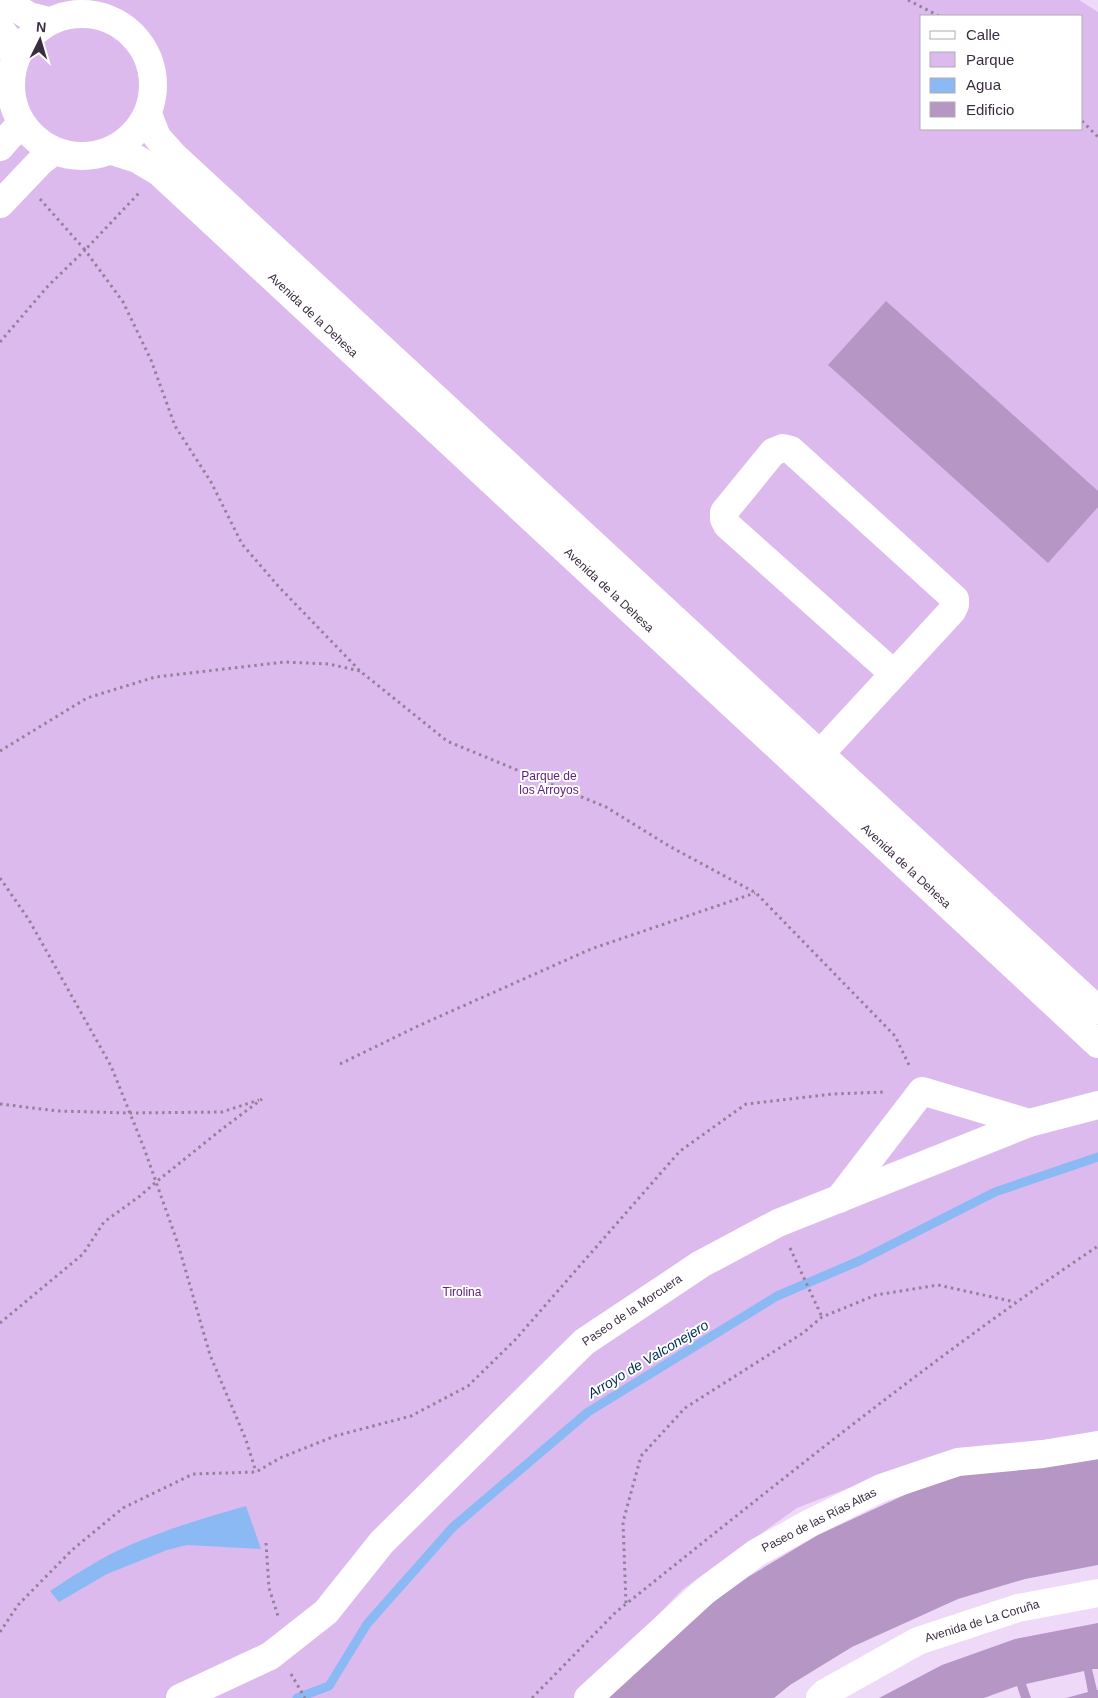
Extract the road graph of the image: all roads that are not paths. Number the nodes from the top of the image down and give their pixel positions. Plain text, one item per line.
1 (3, 0) edge
2 (50, 21) junction
3 (0, 29) edge
4 (14, 60) junction
5 (148, 114) junction
6 (21, 123) junction
7 (0, 147) edge
8 (54, 151) junction
9 (112, 151) junction
10 (0, 204) edge
11 (894, 674) junction
12 (820, 754) junction
13 (1098, 1010) edge
14 (1098, 1044) edge
15 (1098, 1105) edge
16 (1029, 1123) junction
17 (839, 1199) junction
18 (1098, 1445) edge
19 (1098, 1593) edge
20 (180, 1698) edge
21 (588, 1698) edge
22 (820, 1698) edge

1 - 2 street
2 - 4 street
2 - 5 street
3 - 4 street
4 - 6 street
5 - 9 street
5 - 12 street, Avenida de la Dehesa
6 - 7 street
6 - 8 street
8 - 9 street
8 - 10 street
9 - 14 street, Avenida de la Dehesa
11 - 11 street
11 - 12 street
12 - 13 street, Avenida de la Dehesa
15 - 16 street, Paseo de la Morcuera
16 - 17 street, Paseo de la Morcuera
16 - 17 street
17 - 20 street, Paseo de la Morcuera
18 - 21 street, Paseo de las Rías Altas
19 - 22 street, Avenida de La Coruña

